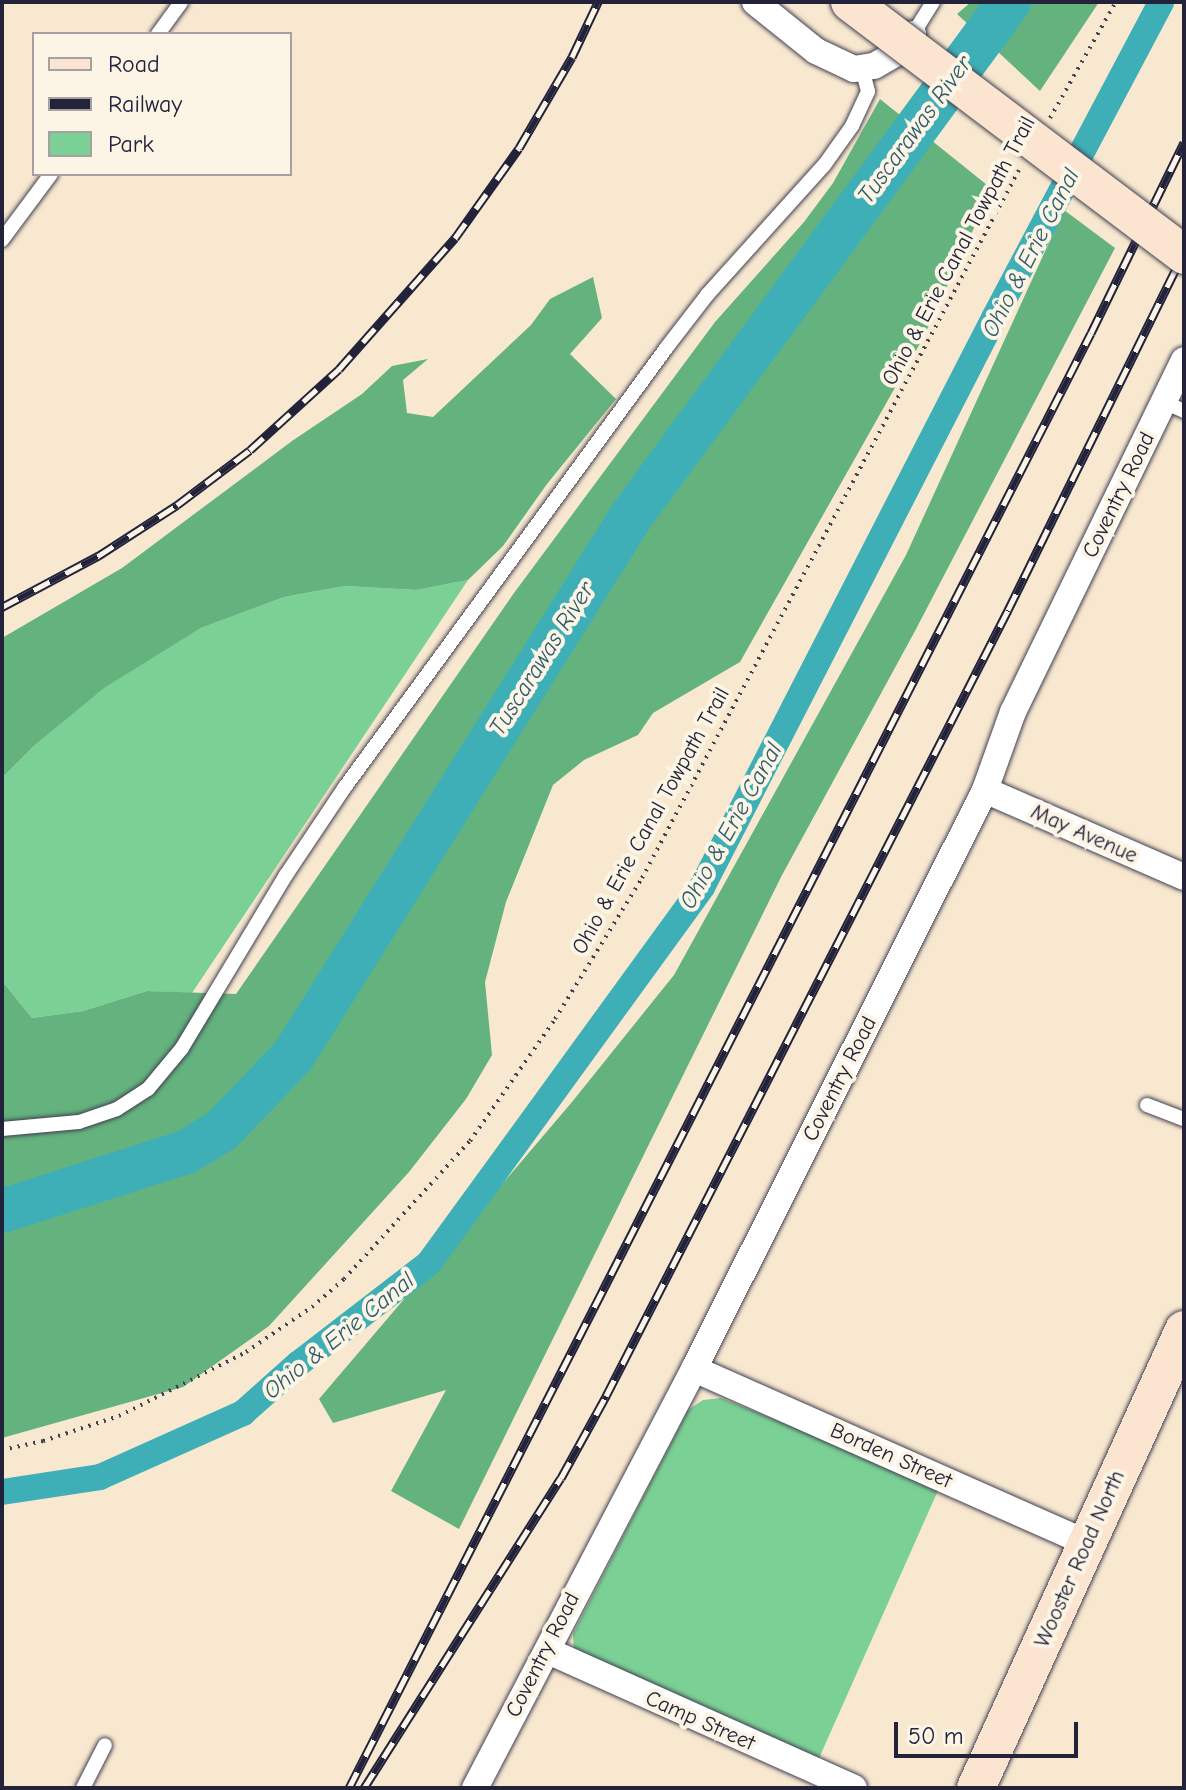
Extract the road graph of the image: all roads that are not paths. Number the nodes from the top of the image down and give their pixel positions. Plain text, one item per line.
1 (181, 2) edge
2 (755, 2) edge
3 (850, 2) edge
4 (933, 2) edge
5 (159, 32) edge
6 (913, 34) joint
7 (862, 68) junction
8 (50, 176) edge
9 (2, 240) edge
10 (1184, 255) edge
11 (1184, 360) edge
12 (1174, 406) edge
13 (985, 790) junction
14 (1184, 877) edge
15 (1147, 1105) dead end
16 (1184, 1119) edge
17 (2, 1129) edge
18 (1184, 1330) edge
19 (694, 1369) junction
20 (1087, 1543) junction
21 (548, 1651) junction
22 (105, 1745) dead end
23 (83, 1788) edge
24 (475, 1788) edge
25 (854, 1788) edge
26 (976, 1788) edge

1 - 5 lane
2 - 7 street
3 - 10 main road, bridge
4 - 6 lane
6 - 7 street
7 - 17 lane
8 - 9 lane
11 - 12 street, Coventry Road
12 - 13 street, Coventry Road
13 - 14 street, May Avenue
13 - 19 street, Coventry Road
15 - 16 lane
18 - 20 main road, Wooster Road North
19 - 20 street, Borden Street
19 - 21 street, Coventry Road
20 - 26 main road, Wooster Road North
21 - 24 street, Coventry Road
21 - 25 street, Camp Street
22 - 23 lane

